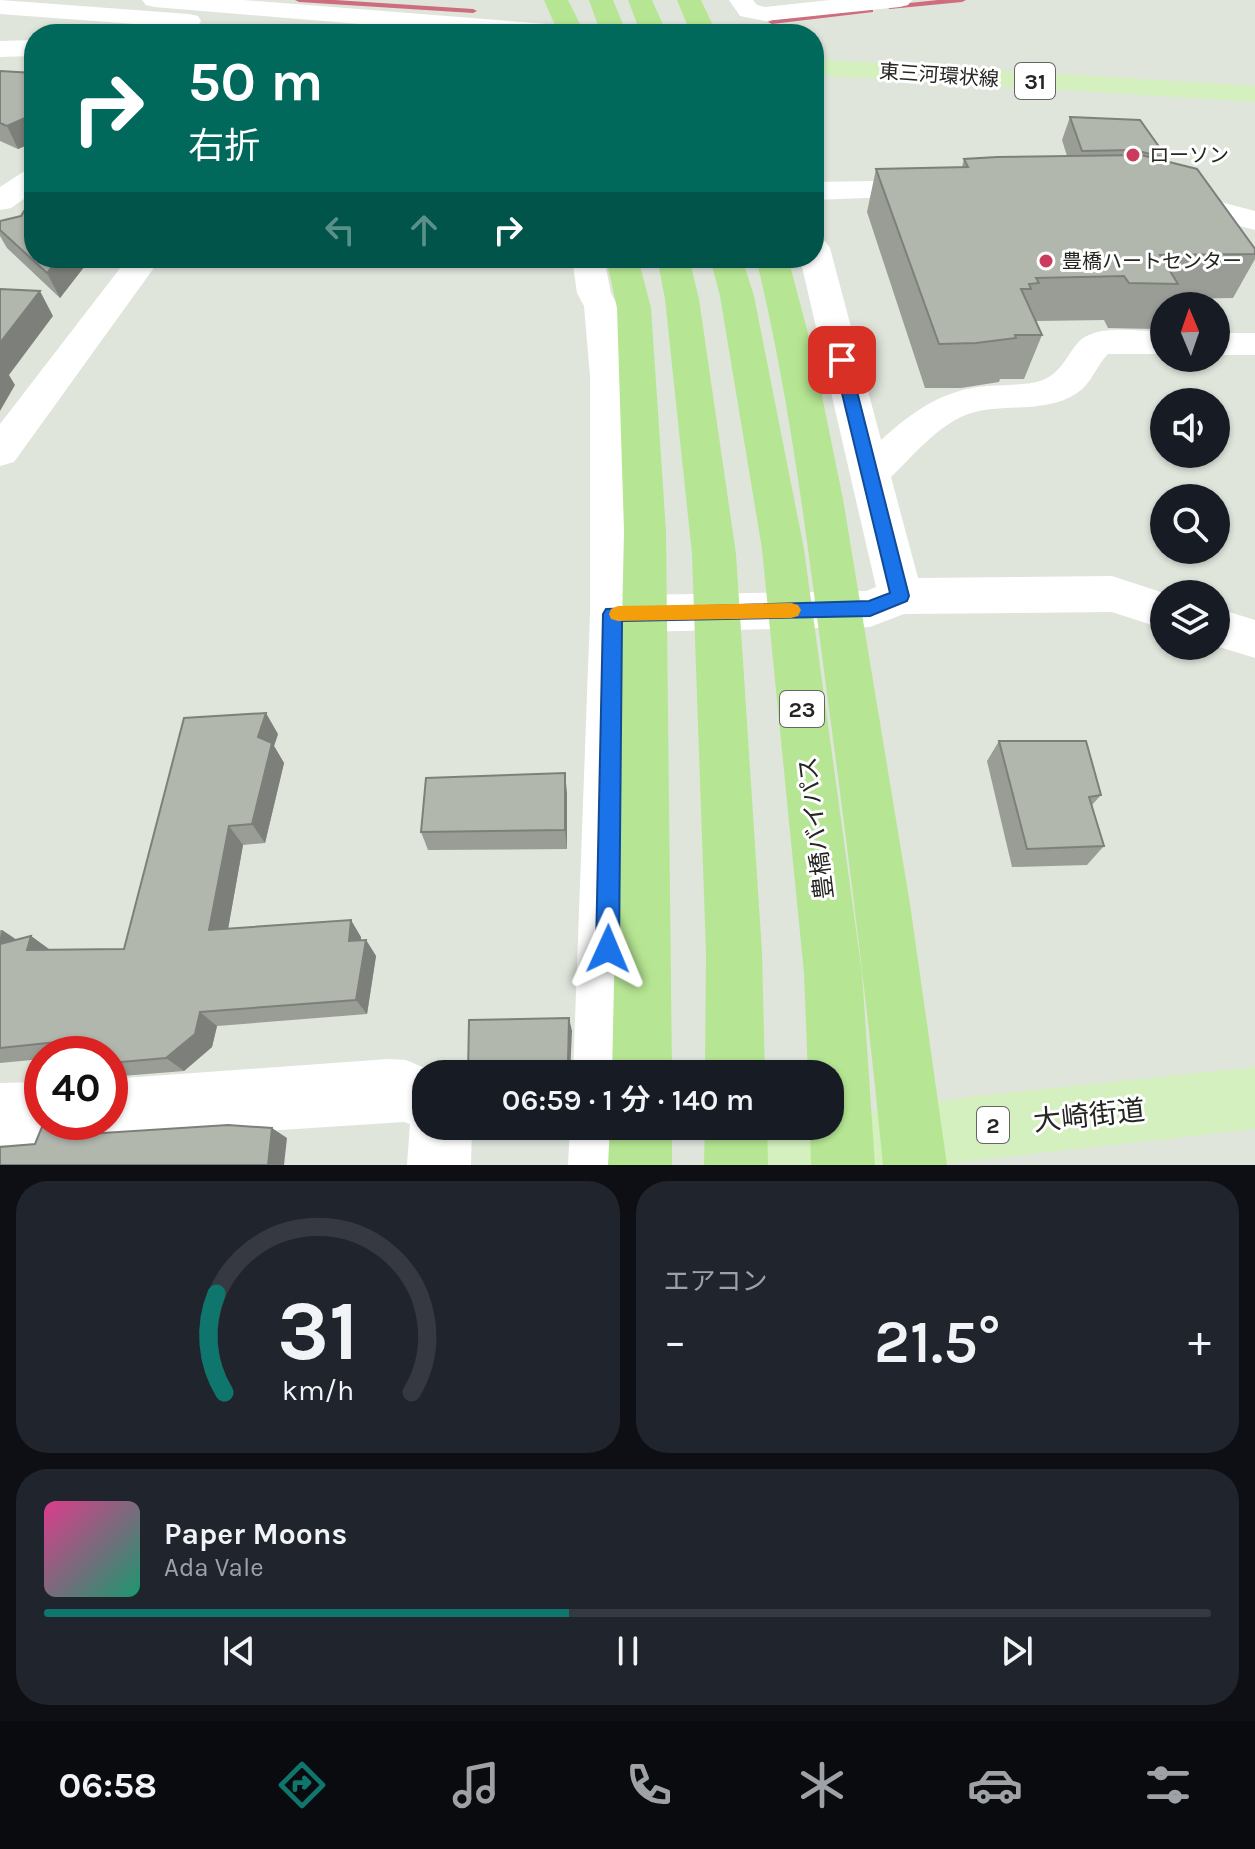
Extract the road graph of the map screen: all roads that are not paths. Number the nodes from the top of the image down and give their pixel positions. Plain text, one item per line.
1 (154, 0) edge
2 (556, 0) edge
3 (689, 0) edge
4 (741, 0) edge
5 (900, 0) edge
6 (602, 1) edge
7 (641, 2) edge
8 (0, 9) edge
9 (212, 24) edge
10 (449, 24) edge
11 (567, 24) edge
12 (610, 24) edge
13 (650, 24) edge
14 (700, 24) edge
15 (824, 47) edge
16 (24, 48) edge
17 (0, 49) edge
18 (824, 68) edge
19 (1255, 71) edge
20 (1255, 94) edge
21 (0, 161) edge
22 (24, 173) edge
23 (24, 185) edge
24 (967, 188) edge
25 (1139, 190) edge
26 (824, 191) edge
27 (0, 201) edge
28 (1255, 221) edge
29 (138, 268) edge
30 (590, 268) edge
31 (624, 268) edge
32 (675, 268) edge
33 (729, 268) edge
34 (819, 268) edge
35 (777, 275) edge
36 (1150, 343) edge
37 (1230, 344) edge
38 (1255, 344) edge
39 (0, 452) edge
40 (870, 473) junction
41 (900, 596) junction
42 (1150, 606) edge
43 (613, 614) junction
44 (1230, 631) edge
45 (1255, 639) edge
46 (603, 1060) edge
47 (642, 1060) edge
48 (735, 1060) edge
49 (412, 1094) edge
50 (1255, 1098) edge
51 (128, 1109) edge
52 (24, 1113) edge
53 (0, 1114) edge
54 (440, 1140) edge
55 (601, 1140) edge
56 (641, 1140) edge
57 (736, 1140) edge
58 (972, 1146) edge
59 (439, 1165) edge
60 (600, 1165) edge
61 (640, 1165) edge
62 (735, 1165) edge
63 (843, 1165) edge
64 (915, 1165) edge

1 - 10 street
2 - 11 highway
3 - 14 highway
4 - 5 street
6 - 12 highway
7 - 13 highway
8 - 9 street
15 - 19 main road, 東三河環状線 / 31
16 - 17 street
18 - 20 main road, 東三河環状線 / 31
21 - 22 street
23 - 27 street
24 - 26 street
25 - 28 street
29 - 39 street
30 - 43 street
31 - 47 highway
32 - 48 highway
33 - 63 highway, 豊橋バイパス / 23
34 - 40 street
35 - 64 highway, 23
36 - 40 street
37 - 38 street
40 - 41 street
41 - 42 street
41 - 43 street
43 - 46 street
44 - 45 street
49 - 51 street
50 - 58 main road, 大崎街道 / 2
52 - 53 street
54 - 59 street
55 - 60 street
56 - 61 highway
57 - 62 highway
58 - 62 main road, 大崎街道 / 2

